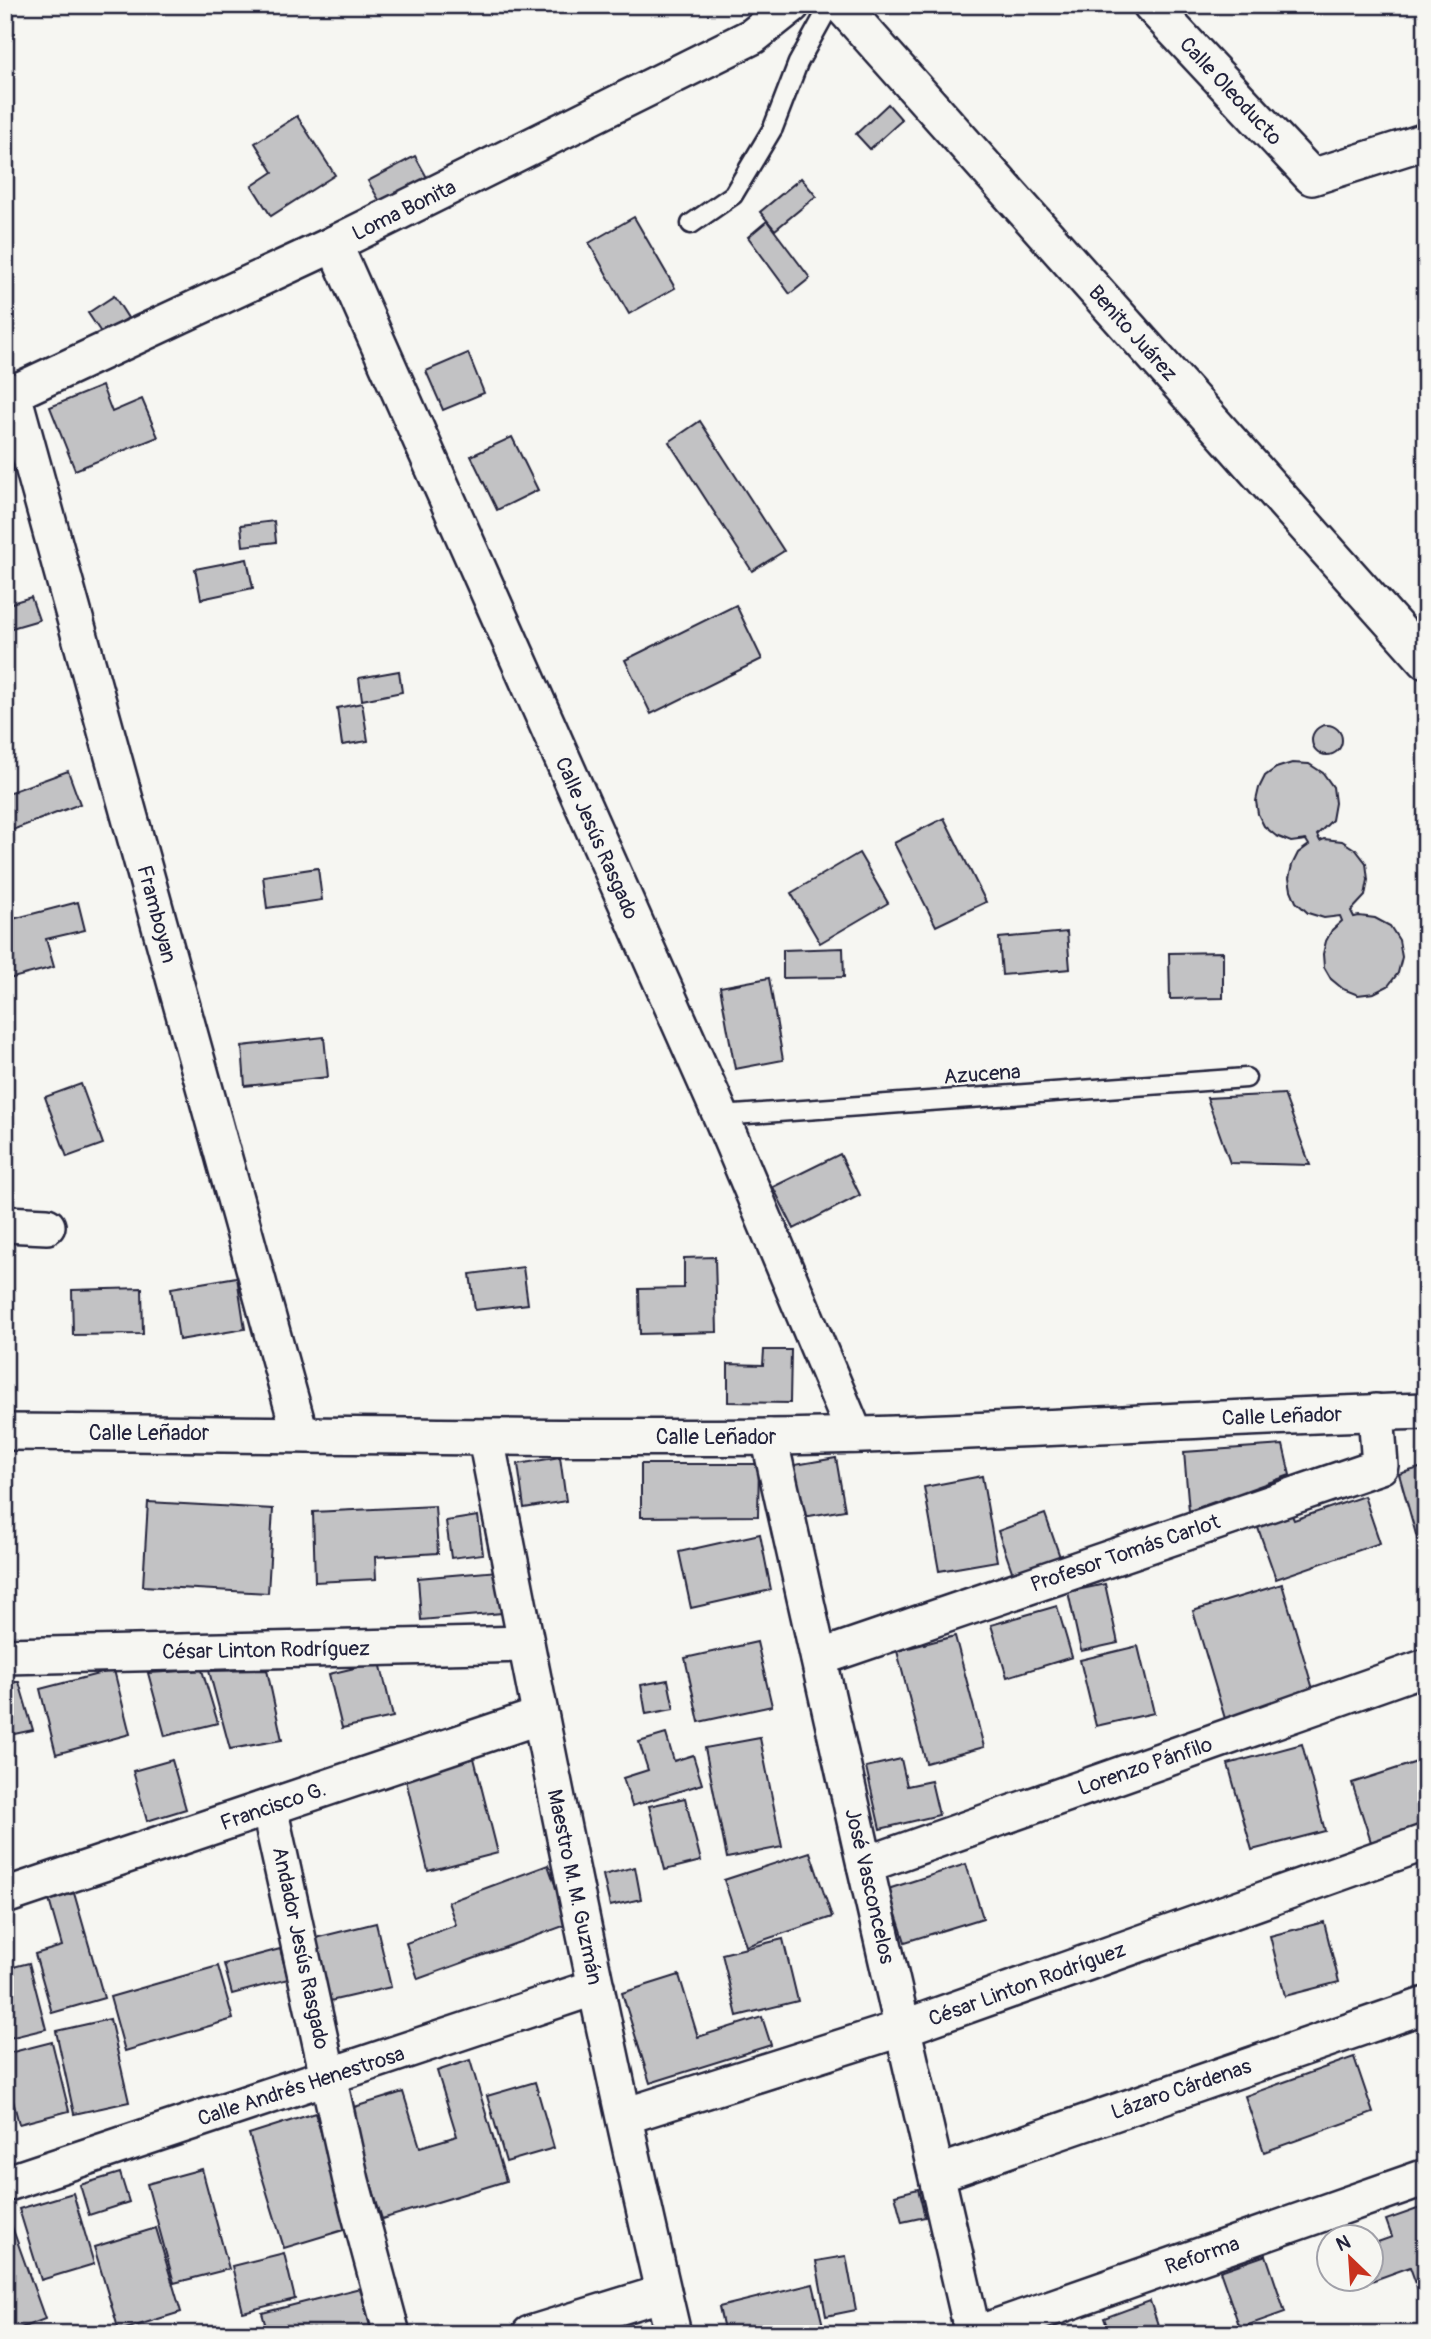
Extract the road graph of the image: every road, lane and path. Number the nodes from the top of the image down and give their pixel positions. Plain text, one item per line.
1 (792, 5) edge
2 (830, 5) edge
3 (841, 5) edge
4 (1151, 5) edge
5 (1426, 141) edge
6 (691, 224) dead end
7 (334, 244) junction
8 (9, 396) edge
9 (1426, 661) edge
10 (1246, 1078) dead end
11 (721, 1116) junction
12 (5, 1224) edge
13 (47, 1226) dead end
14 (1426, 1411) edge
15 (1376, 1412) junction
16 (5, 1432) edge
17 (300, 1434) junction
18 (855, 1435) junction
19 (769, 1437) junction
20 (486, 1438) junction
21 (526, 1644) junction
22 (5, 1656) edge
23 (819, 1658) junction
24 (1426, 1667) edge
25 (540, 1716) junction
26 (269, 1807) junction
27 (1426, 1842) edge
28 (865, 1865) junction
29 (5, 1896) edge
30 (596, 1987) junction
31 (1426, 2005) edge
32 (902, 2028) junction
33 (329, 2076) junction
34 (625, 2116) junction
35 (937, 2174) junction
36 (1426, 2176) edge
37 (5, 2184) edge
38 (663, 2293) junction
39 (392, 2334) edge
40 (530, 2334) edge
41 (673, 2334) edge
42 (975, 2334) edge

1 - 7 street, Loma Bonita
2 - 6 lane
3 - 9 street, Benito Juárez
4 - 5 street, Calle Oleoducto
7 - 8 street, Loma Bonita
7 - 11 street, Calle Jesús Rasgado
8 - 17 street, Framboyan
10 - 11 lane, Azucena
11 - 18 street, Calle Jesús Rasgado
12 - 13 street
14 - 15 street, Calle Leñador
15 - 18 street, Calle Leñador
15 - 23 street, Profesor Tomás Carlot
16 - 17 street, Calle Leñador
17 - 20 street, Calle Leñador
18 - 19 street, Calle Leñador
19 - 20 street, Calle Leñador
19 - 23 street, José Vasconcelos
20 - 21 street, Maestro M. M. Guzmán
21 - 22 street, César Linton Rodríguez
21 - 25 street, Maestro M. M. Guzmán
23 - 28 street, José Vasconcelos
24 - 28 street, Lorenzo Pánfilo
25 - 26 street, Francisco G.
25 - 30 street, Maestro M. M. Guzmán
26 - 29 street, Francisco G.
26 - 33 street, Andador Jesús Rasgado
27 - 32 street, César Linton Rodríguez
28 - 32 street, José Vasconcelos
30 - 33 street, Calle Andrés Henestrosa
30 - 34 street, Maestro M. M. Guzmán
31 - 35 street, Lázaro Cárdenas
32 - 34 street, César Linton Rodríguez
32 - 35 street, José Vasconcelos
33 - 37 street, Calle Andrés Henestrosa
33 - 39 street, Andador Jesús Rasgado
34 - 38 street, Maestro M. M. Guzmán
35 - 42 street, José Vasconcelos
36 - 42 street, Reforma
38 - 40 street
38 - 41 street, Maestro M. M. Guzmán

